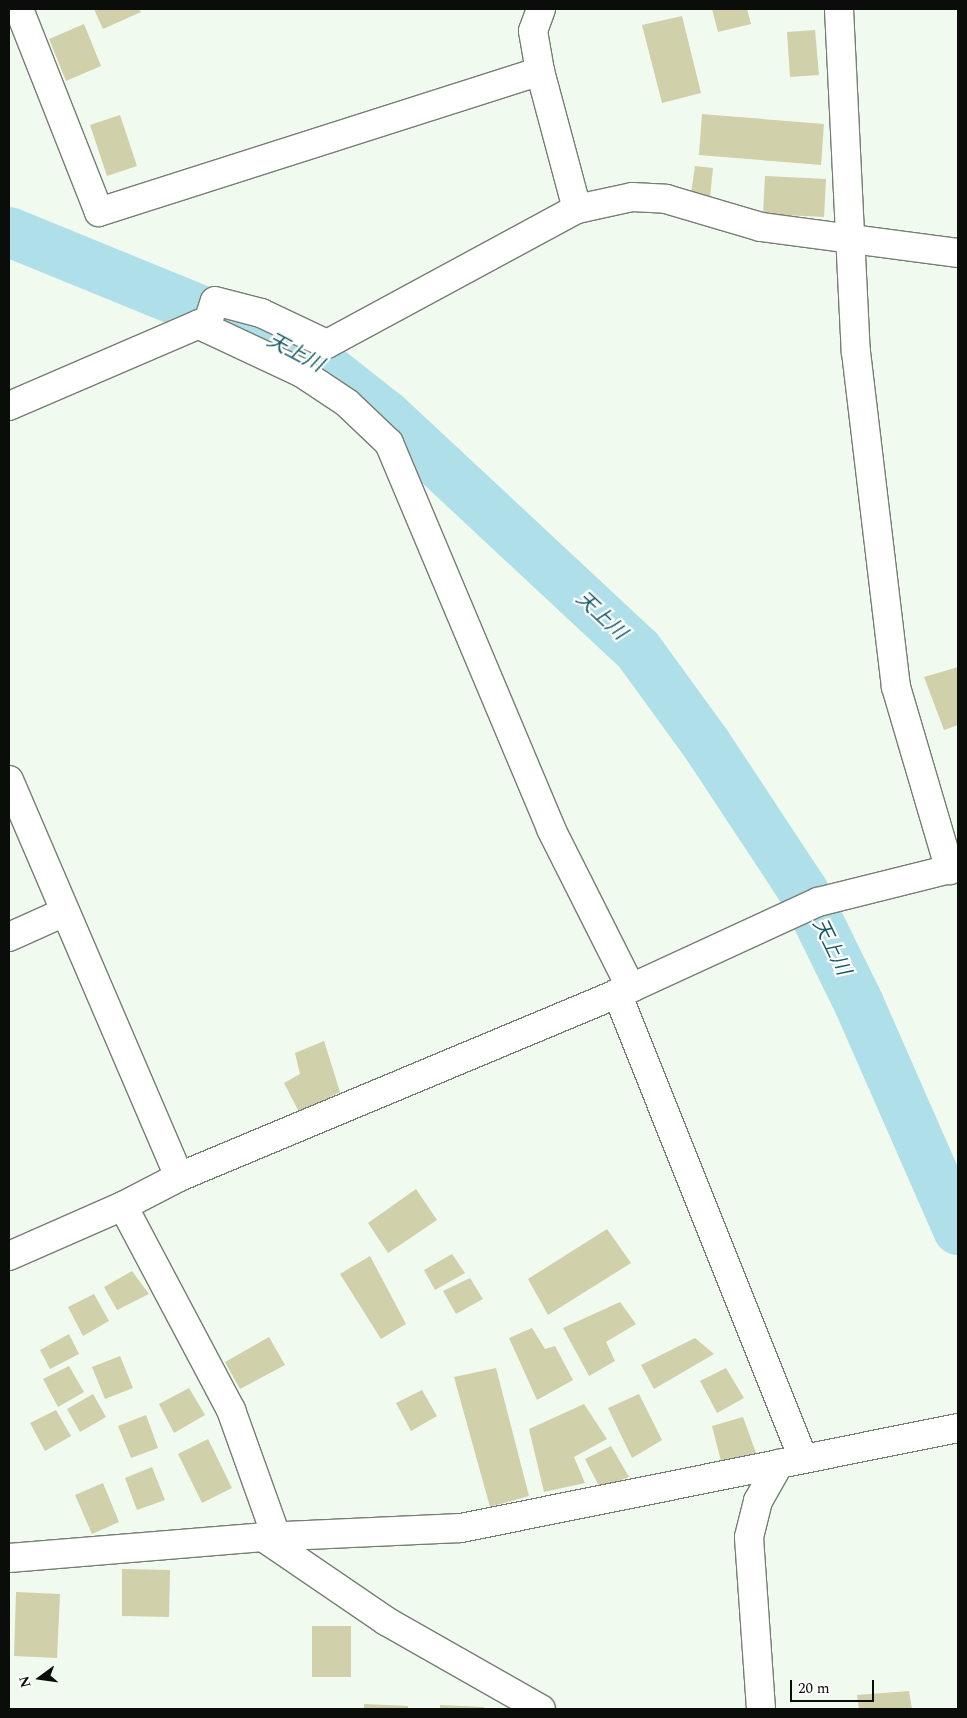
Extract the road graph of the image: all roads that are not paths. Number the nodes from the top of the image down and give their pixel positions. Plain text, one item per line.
1 (19, 9) edge
2 (541, 9) edge
3 (839, 9) edge
4 (540, 72) junction
5 (577, 209) junction
6 (849, 239) junction
7 (958, 253) edge
8 (209, 319) junction
9 (9, 406) edge
10 (9, 780) edge
11 (954, 869) edge
12 (65, 912) junction
13 (9, 937) edge
14 (624, 990) junction
15 (179, 1177) junction
16 (123, 1206) junction
17 (9, 1256) edge
18 (958, 1428) edge
19 (791, 1461) junction
20 (270, 1537) junction
21 (9, 1558) edge
22 (541, 1709) edge
23 (761, 1709) edge

1 - 4 street
2 - 4 street
3 - 6 street
4 - 5 street
5 - 6 street
5 - 8 street
6 - 7 street
6 - 11 street
8 - 9 street
8 - 14 street
10 - 12 street
11 - 14 street
12 - 13 street
12 - 15 street
14 - 15 street
14 - 19 street
15 - 16 street
16 - 17 street
16 - 20 street
18 - 19 street
19 - 20 street
19 - 23 street
20 - 21 street
20 - 22 street

